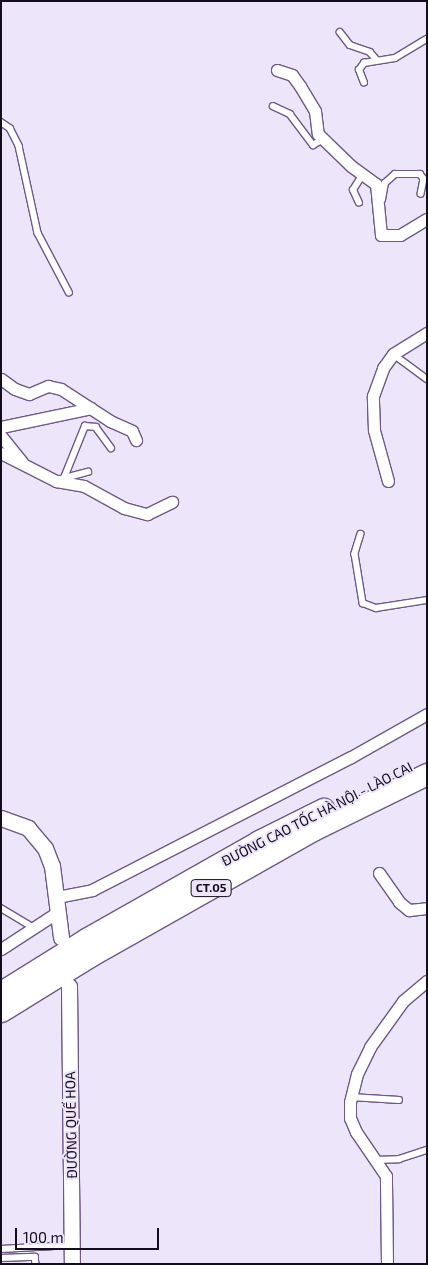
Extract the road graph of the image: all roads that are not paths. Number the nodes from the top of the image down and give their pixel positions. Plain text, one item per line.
1 (340, 32) dead end
2 (427, 39) edge
3 (376, 59) junction
4 (277, 70) dead end
5 (364, 83) dead end
6 (273, 106) dead end
7 (1, 122) edge
8 (324, 139) junction
9 (363, 174) junction
10 (421, 194) dead end
11 (359, 203) dead end
12 (427, 219) edge
13 (384, 236) junction
14 (69, 292) dead end
15 (427, 333) edge
16 (393, 354) junction
17 (1, 379) edge
18 (427, 379) edge
19 (91, 408) junction
20 (1, 427) edge
21 (135, 431) dead end
22 (1, 436) edge
23 (110, 448) dead end
24 (7, 450) edge
25 (88, 472) dead end
26 (60, 480) junction
27 (388, 481) dead end
28 (172, 502) dead end
29 (361, 534) dead end
30 (427, 600) edge
31 (427, 714) edge
32 (427, 759) edge
33 (427, 774) edge
34 (1, 818) edge
35 (379, 873) dead end
36 (57, 905) junction
37 (1, 908) edge
38 (427, 908) edge
39 (33, 927) junction
40 (62, 937) dead end
41 (1, 949) edge
42 (427, 981) edge
43 (69, 986) dead end
44 (1, 992) edge
45 (1, 1011) edge
46 (351, 1097) junction
47 (399, 1100) dead end
48 (427, 1150) edge
49 (375, 1160) junction
50 (72, 1245) junction
51 (1, 1248) edge
52 (1, 1258) edge
53 (36, 1264) edge
54 (72, 1264) edge
55 (387, 1264) edge

1 - 3 lane
2 - 3 lane
3 - 5 lane
4 - 8 street
6 - 8 lane
7 - 14 lane
8 - 9 street
9 - 11 lane
9 - 13 street
10 - 13 lane
12 - 13 street
15 - 16 street
16 - 18 lane
16 - 27 street
17 - 19 street
19 - 20 street
19 - 21 street
22 - 24 street
23 - 26 lane
24 - 26 street
25 - 26 lane
26 - 28 street
29 - 30 lane
31 - 36 street
32 - 44 highway, ĐƯỜNG CAO TỐC HÀ NỘI - LÀO CAI / CT.05
33 - 45 highway, ĐƯỜNG CAO TỐC HÀ NỘI - LÀO CAI / CT.05
34 - 36 street
35 - 38 street
36 - 39 street
36 - 40 street
37 - 39 lane
39 - 41 street
42 - 46 street
43 - 50 street, ĐƯỜNG QUẾ HOA
46 - 47 lane
46 - 49 street
48 - 49 lane
49 - 55 street
50 - 51 lane
50 - 54 street, ĐƯỜNG QUẾ HOA
52 - 53 lane

